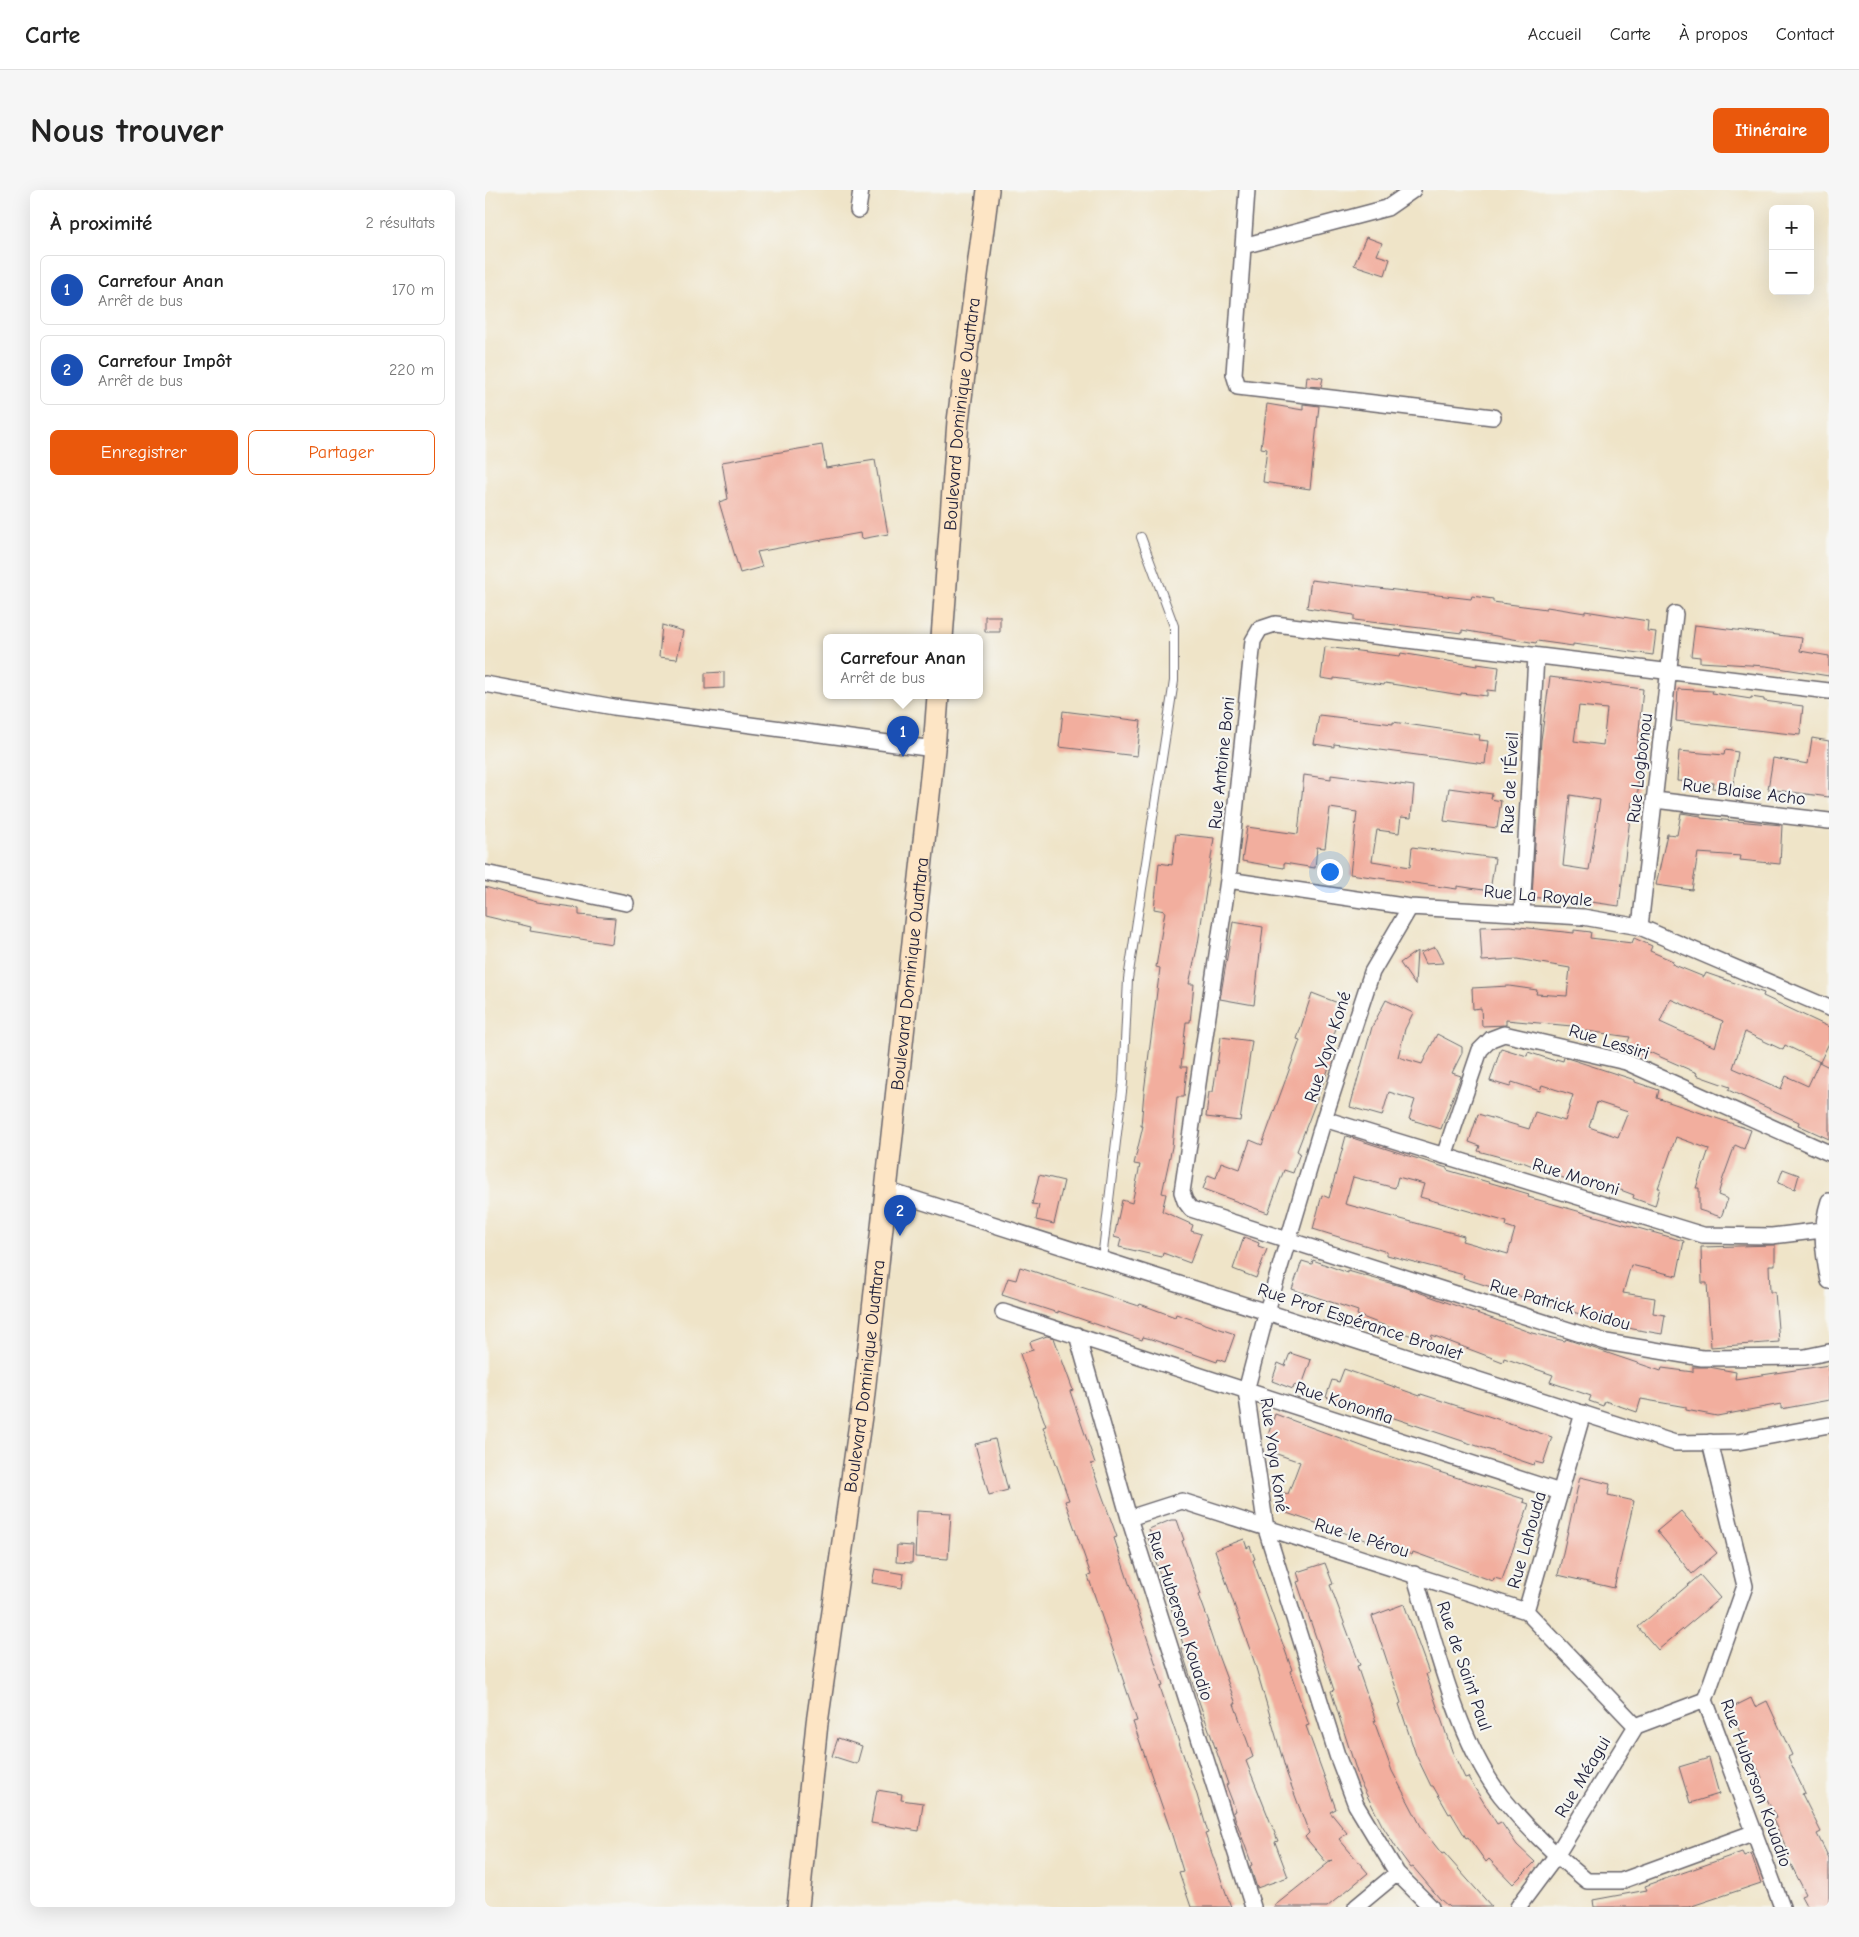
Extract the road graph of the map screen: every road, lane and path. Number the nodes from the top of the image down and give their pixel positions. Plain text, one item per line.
1 (861, 190) edge
2 (988, 190) edge
3 (1247, 190) edge
4 (1413, 190) edge
5 (858, 210) dead end
6 (1243, 246) junction
7 (1493, 417) dead end
8 (1141, 537) dead end
9 (1675, 614) dead end
10 (943, 634) edge
11 (1536, 656) junction
12 (1670, 672) junction
13 (485, 684) edge
14 (1829, 691) edge
15 (938, 699) edge
16 (934, 749) junction
17 (1655, 800) junction
18 (1829, 821) edge
19 (485, 873) edge
20 (1228, 880) junction
21 (626, 903) dead end
22 (1410, 907) junction
23 (1522, 912) junction
24 (1640, 927) junction
25 (1829, 1008) edge
26 (1324, 1119) junction
27 (1829, 1153) edge
28 (1444, 1156) junction
29 (886, 1190) junction
30 (1829, 1201) edge
31 (1822, 1230) junction
32 (1289, 1240) junction
33 (1101, 1259) junction
34 (1829, 1281) edge
35 (1267, 1311) junction
36 (1003, 1312) dead end
37 (1077, 1335) junction
38 (1829, 1352) edge
39 (1246, 1391) junction
40 (1583, 1413) junction
41 (1829, 1425) edge
42 (1710, 1442) junction
43 (1560, 1492) junction
44 (1129, 1518) junction
45 (1266, 1528) junction
46 (1414, 1574) junction
47 (1526, 1611) junction
48 (1705, 1700) junction
49 (1636, 1726) junction
50 (1755, 1832) junction
51 (1556, 1856) junction
52 (1397, 1873) junction
53 (799, 1907) edge
54 (1253, 1907) edge
55 (1356, 1907) edge
56 (1431, 1907) edge
57 (1518, 1907) edge
58 (1782, 1907) edge

1 - 5 street
2 - 10 street, Boulevard Dominique Ouattara
3 - 6 street
4 - 6 street
6 - 7 street
8 - 33 lane
9 - 12 street, Rue Logbonou
11 - 12 street, Rue Antoine Boni
11 - 20 street, Rue Antoine Boni
11 - 23 street, Rue de l'Éveil
12 - 14 street, Rue Antoine Boni
12 - 17 street, Rue Logbonou
13 - 16 street
15 - 16 street, Boulevard Dominique Ouattara
16 - 29 street, Boulevard Dominique Ouattara
17 - 18 street, Rue Blaise Acho
17 - 24 street, Rue Logbonou
19 - 21 street
20 - 22 street, Rue La Royale
20 - 32 street, Rue Antoine Boni
22 - 23 street, Rue La Royale
22 - 26 street, Rue Yaya Koné
23 - 24 street, Rue La Royale
24 - 25 street, Rue La Royale
26 - 28 street, Rue Moroni
26 - 32 street, Rue Yaya Koné
27 - 28 street, Rue Lessiri
28 - 31 street, Rue Moroni
29 - 33 street, Rue Prof Espérance Broalet
29 - 53 street, Boulevard Dominique Ouattara
30 - 31 street
31 - 34 street
32 - 35 street, Rue Yaya Koné
32 - 38 street, Rue Patrick Koidou
33 - 35 street, Rue Prof Espérance Broalet
35 - 39 street, Rue Yaya Koné
35 - 40 street, Rue Prof Espérance Broalet
36 - 37 street, Rue Kononfla
37 - 39 street, Rue Kononfla
37 - 44 street, Rue Huberson Kouadio
39 - 43 street, Rue Kononfla
39 - 45 street, Rue Yaya Koné
40 - 42 street, Rue Prof Espérance Broalet
40 - 43 street, Rue Lahouda
41 - 42 street, Rue Prof Espérance Broalet
42 - 48 street, Rue Huberson Kouadio
43 - 47 street, Rue Lahouda
44 - 45 street, Rue le Pérou
44 - 54 street, Rue Huberson Kouadio
45 - 46 street, Rue le Pérou
45 - 52 street, Rue Yaya Koné
46 - 47 street, Rue le Pérou
46 - 51 street, Rue de Saint Paul
47 - 49 street, Rue Lahouda
48 - 49 street
48 - 50 street, Rue Huberson Kouadio
49 - 51 street, Rue Méagui
50 - 51 street, Rue de Saint Paul
50 - 58 street, Rue Huberson Kouadio
51 - 57 street, Rue Méagui
52 - 55 street
52 - 56 street, Rue Yaya Koné

